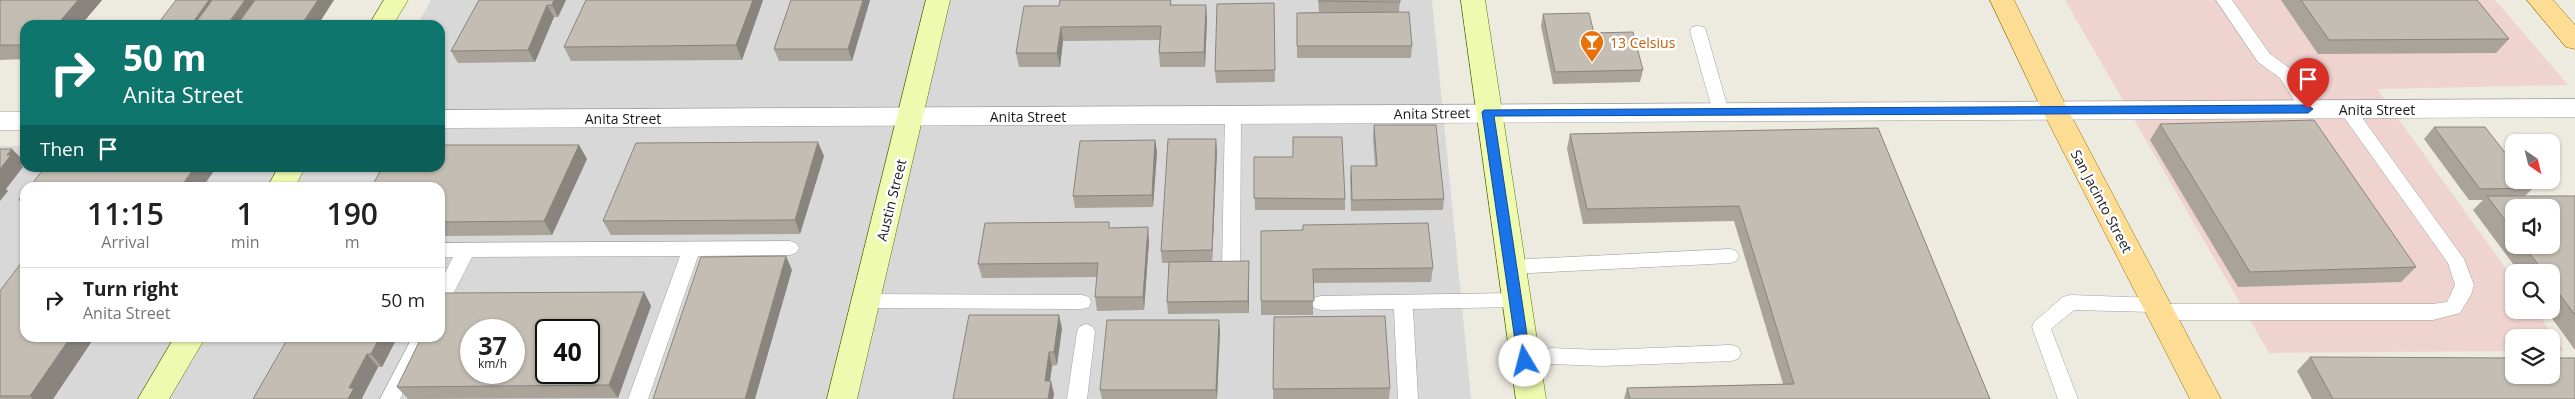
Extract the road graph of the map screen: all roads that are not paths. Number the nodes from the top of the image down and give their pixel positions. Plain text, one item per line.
1 (396, 0) edge
2 (938, 0) edge
3 (1473, 0) edge
4 (2002, 0) edge
5 (2224, 0) edge
6 (2539, 0) edge
7 (383, 20) edge
8 (2570, 30) edge
9 (1698, 31) dead end
10 (2575, 108) edge
11 (2308, 109) junction
12 (2347, 109) junction
13 (2055, 110) junction
14 (1488, 112) junction
15 (1721, 112) junction
16 (1233, 114) junction
17 (911, 117) junction
18 (445, 119) edge
19 (0, 121) edge
20 (20, 121) edge
21 (790, 248) dead end
22 (692, 249) junction
23 (445, 250) edge
24 (466, 250) junction
25 (1730, 256) dead end
26 (1511, 267) junction
27 (1231, 271) edge
28 (445, 291) edge
29 (1516, 300) junction
30 (866, 301) junction
31 (1082, 302) dead end
32 (1403, 302) junction
33 (1321, 303) dead end
34 (2159, 309) junction
35 (1086, 332) dead end
36 (188, 342) edge
37 (419, 342) edge
38 (1731, 353) dead end
39 (1525, 361) junction
40 (153, 399) edge
41 (390, 399) edge
42 (638, 399) edge
43 (842, 399) edge
44 (1078, 399) edge
45 (1408, 399) edge
46 (1531, 399) edge
47 (2068, 399) edge
48 (2206, 399) edge

1 - 7 street
2 - 17 street, Austin Street
3 - 14 street
4 - 13 main road, San Jacinto Street
5 - 11 lane
6 - 8 main road
9 - 15 lane
10 - 12 street, Anita Street
11 - 12 street, Anita Street
11 - 13 street, Anita Street
12 - 34 lane
13 - 15 street, Anita Street
13 - 34 main road, San Jacinto Street
14 - 15 street, Anita Street
14 - 16 street, Anita Street
14 - 26 street
16 - 17 street, Anita Street
16 - 27 lane
17 - 18 street, Anita Street
17 - 30 street, Austin Street
19 - 20 street
21 - 22 lane
22 - 24 lane
22 - 42 lane
23 - 24 lane
24 - 28 lane
25 - 26 lane
26 - 29 street
29 - 32 lane
29 - 39 street
30 - 31 lane
30 - 43 street, Austin Street
32 - 33 lane
32 - 45 lane
34 - 47 lane
34 - 48 main road, San Jacinto Street
35 - 44 lane
36 - 40 street
37 - 41 lane
38 - 39 lane
39 - 46 street

